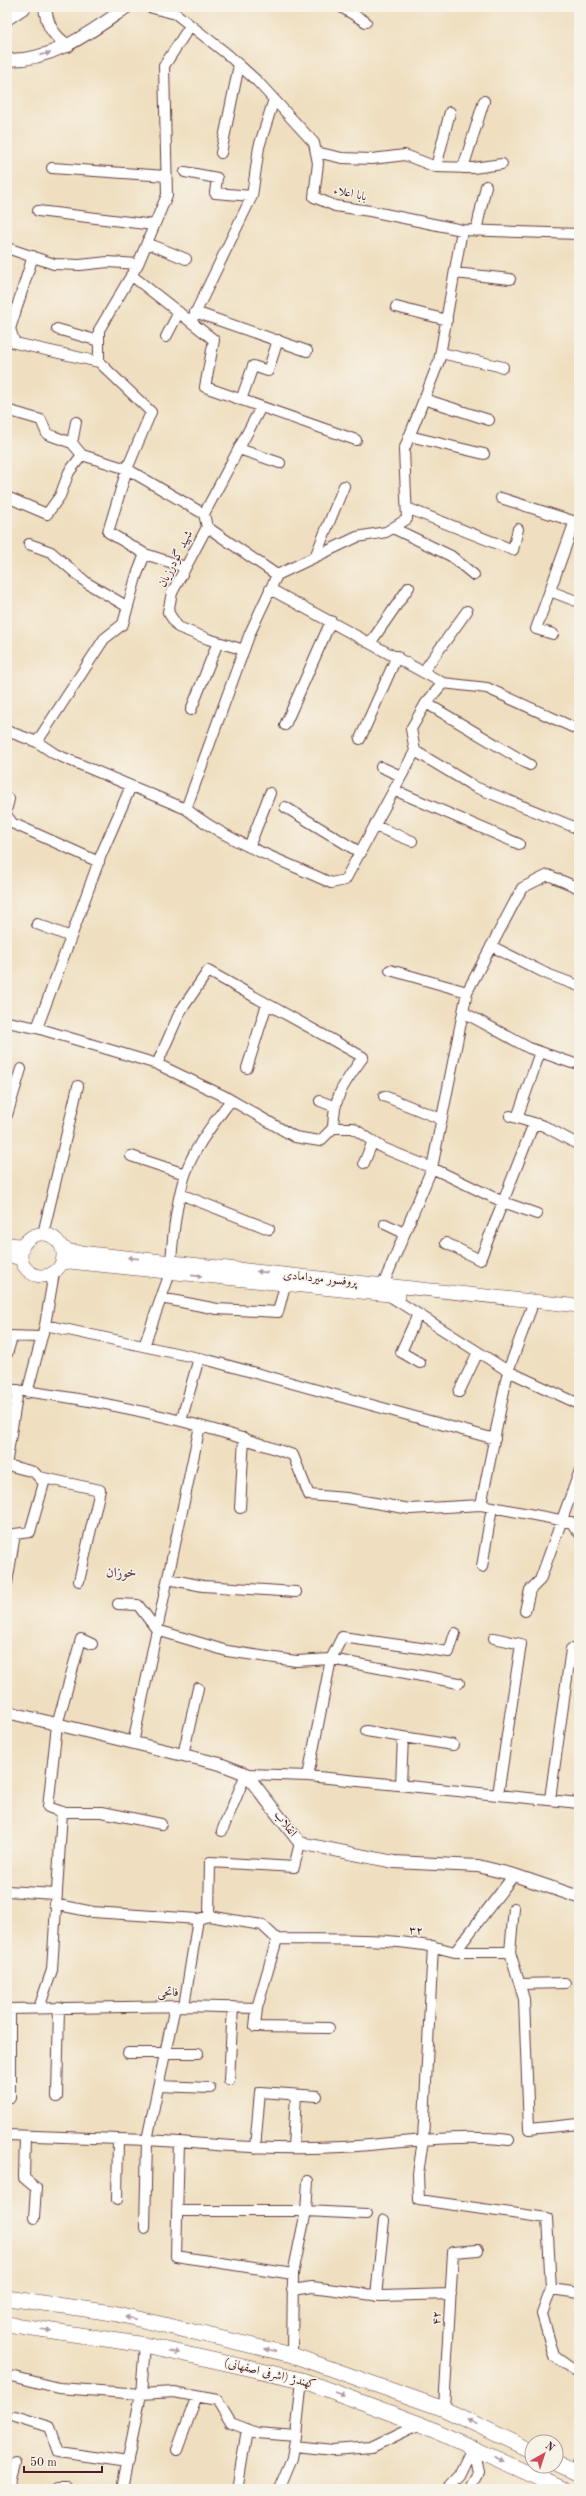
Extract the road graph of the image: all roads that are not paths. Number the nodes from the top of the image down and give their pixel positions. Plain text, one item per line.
1 (25, 7) edge
2 (45, 7) edge
3 (127, 7) edge
4 (149, 7) edge
5 (341, 7) edge
6 (7, 19) edge
7 (366, 22) dead end
8 (190, 26) junction
9 (68, 46) junction
10 (7, 60) edge
11 (239, 65) junction
12 (274, 99) junction
13 (484, 101) dead end
14 (450, 112) dead end
15 (221, 152) dead end
16 (316, 152) junction
17 (502, 164) dead end
18 (436, 167) junction
19 (52, 168) dead end
20 (463, 168) junction
21 (184, 172) dead end
22 (166, 176) junction
23 (486, 186) dead end
24 (252, 196) junction
25 (38, 212) dead end
26 (154, 225) junction
27 (462, 230) junction
28 (476, 231) junction
29 (579, 234) edge
30 (147, 242) junction
31 (7, 248) edge
32 (33, 256) junction
33 (186, 259) dead end
34 (138, 264) junction
35 (455, 273) junction
36 (131, 275) junction
37 (510, 279) dead end
38 (396, 307) dead end
39 (178, 312) junction
40 (193, 317) junction
41 (446, 320) junction
42 (8, 329) edge
43 (57, 329) dead end
44 (166, 337) dead end
45 (278, 340) junction
46 (99, 341) junction
47 (307, 352) dead end
48 (441, 353) junction
49 (99, 362) junction
50 (503, 367) dead end
51 (424, 399) junction
52 (242, 400) junction
53 (261, 407) junction
54 (7, 410) edge
55 (489, 420) dead end
56 (76, 422) dead end
57 (409, 436) junction
58 (356, 440) dead end
59 (72, 443) junction
60 (239, 449) junction
61 (484, 454) dead end
62 (82, 455) junction
63 (280, 463) dead end
64 (127, 470) junction
65 (344, 486) dead end
66 (7, 497) edge
67 (501, 498) dead end
68 (407, 508) junction
69 (204, 514) junction
70 (577, 522) edge
71 (207, 527) junction
72 (393, 528) junction
73 (518, 529) dead end
74 (29, 544) dead end
75 (145, 554) junction
76 (315, 557) junction
77 (185, 567) junction
78 (277, 575) junction
79 (474, 575) dead end
80 (409, 588) dead end
81 (270, 589) junction
82 (550, 591) junction
83 (579, 602) edge
84 (128, 607) junction
85 (467, 611) dead end
86 (331, 621) junction
87 (553, 634) dead end
88 (218, 642) junction
89 (371, 642) junction
90 (244, 650) junction
91 (397, 656) junction
92 (423, 672) junction
93 (443, 683) junction
94 (426, 704) junction
95 (191, 710) dead end
96 (285, 725) dead end
97 (579, 730) edge
98 (7, 731) edge
99 (360, 739) dead end
100 (37, 742) junction
101 (415, 751) junction
102 (530, 765) dead end
103 (381, 767) dead end
104 (401, 776) junction
105 (131, 786) junction
106 (394, 790) junction
107 (270, 793) dead end
108 (285, 807) dead end
109 (186, 809) junction
110 (7, 816) edge
111 (375, 826) junction
112 (579, 829) edge
113 (412, 842) dead end
114 (519, 844) dead end
115 (249, 847) junction
116 (361, 853) junction
117 (99, 862) junction
118 (579, 888) edge
119 (37, 924) dead end
120 (72, 937) junction
121 (491, 946) junction
122 (390, 970) dead end
123 (579, 986) edge
124 (467, 992) junction
125 (267, 1004) junction
126 (463, 1012) junction
127 (7, 1022) edge
128 (37, 1028) junction
129 (540, 1052) junction
130 (572, 1063) dead end
131 (157, 1064) junction
132 (247, 1068) dead end
133 (21, 1069) dead end
134 (78, 1086) dead end
135 (384, 1096) dead end
136 (231, 1100) junction
137 (320, 1101) dead end
138 (334, 1106) junction
139 (7, 1115) edge
140 (441, 1119) junction
141 (534, 1123) junction
142 (333, 1128) junction
143 (373, 1142) junction
144 (579, 1145) edge
145 (131, 1156) dead end
146 (364, 1162) dead end
147 (432, 1168) junction
148 (185, 1174) junction
149 (180, 1194) junction
150 (503, 1202) junction
151 (537, 1214) dead end
152 (384, 1224) dead end
153 (269, 1229) dead end
154 (404, 1233) junction
155 (43, 1234) junction
156 (26, 1242) junction
157 (446, 1243) dead end
158 (7, 1244) edge
159 (62, 1248) junction
160 (7, 1255) edge
161 (22, 1259) junction
162 (171, 1268) junction
163 (58, 1269) junction
164 (285, 1285) junction
165 (385, 1290) junction
166 (161, 1298) junction
167 (532, 1305) junction
168 (579, 1306) edge
169 (418, 1314) junction
170 (579, 1314) edge
171 (45, 1324) junction
172 (9, 1337) edge
173 (41, 1338) junction
174 (144, 1346) junction
175 (478, 1352) junction
176 (7, 1354) edge
177 (199, 1358) junction
178 (420, 1363) dead end
179 (508, 1371) junction
180 (7, 1389) edge
181 (22, 1392) junction
182 (459, 1392) dead end
183 (579, 1404) edge
184 (181, 1421) junction
185 (200, 1426) junction
186 (244, 1438) junction
187 (495, 1439) junction
188 (7, 1459) edge
189 (7, 1465) edge
190 (579, 1473) edge
191 (39, 1477) junction
192 (482, 1505) junction
193 (492, 1507) junction
194 (240, 1508) dead end
195 (563, 1520) junction
196 (579, 1533) edge
197 (11, 1534) edge
198 (482, 1567) dead end
199 (168, 1579) junction
200 (79, 1581) dead end
201 (7, 1583) edge
202 (296, 1592) dead end
203 (118, 1604) dead end
204 (525, 1611) dead end
205 (157, 1630) junction
206 (455, 1633) dead end
207 (494, 1638) dead end
208 (92, 1644) dead end
209 (570, 1649) dead end
210 (331, 1659) junction
211 (459, 1683) dead end
212 (198, 1688) dead end
213 (7, 1712) edge
214 (57, 1725) junction
215 (366, 1731) dead end
216 (403, 1737) junction
217 (133, 1743) junction
218 (453, 1745) dead end
219 (183, 1755) junction
220 (246, 1774) junction
221 (308, 1776) junction
222 (401, 1785) junction
223 (498, 1794) junction
224 (550, 1799) junction
225 (579, 1803) edge
226 (62, 1812) junction
227 (162, 1824) dead end
228 (222, 1831) dead end
229 (300, 1843) junction
230 (514, 1876) junction
231 (7, 1891) edge
232 (579, 1897) edge
233 (55, 1900) junction
234 (514, 1908) dead end
235 (209, 1916) junction
236 (198, 1919) junction
237 (277, 1939) junction
238 (433, 1946) junction
239 (456, 1952) junction
240 (510, 1952) junction
241 (565, 1983) dead end
242 (520, 1984) junction
243 (179, 2006) junction
244 (59, 2007) junction
245 (234, 2007) junction
246 (39, 2008) junction
247 (257, 2008) junction
248 (9, 2010) edge
249 (329, 2028) dead end
250 (166, 2052) junction
251 (128, 2053) dead end
252 (198, 2054) dead end
253 (229, 2080) dead end
254 (159, 2086) junction
255 (210, 2088) dead end
256 (296, 2095) junction
257 (317, 2096) dead end
258 (57, 2097) dead end
259 (10, 2098) dead end
260 (579, 2124) edge
261 (7, 2136) edge
262 (25, 2136) junction
263 (118, 2139) junction
264 (147, 2140) junction
265 (423, 2140) junction
266 (509, 2140) dead end
267 (179, 2142) junction
268 (255, 2148) junction
269 (293, 2148) junction
270 (308, 2181) dead end
271 (117, 2200) dead end
272 (306, 2210) junction
273 (177, 2211) junction
274 (366, 2214) dead end
275 (34, 2218) dead end
276 (384, 2220) dead end
277 (145, 2228) dead end
278 (478, 2250) dead end
279 (293, 2274) junction
280 (551, 2289) junction
281 (292, 2290) junction
282 (579, 2293) edge
283 (451, 2294) junction
284 (376, 2296) junction
285 (7, 2298) edge
286 (7, 2324) edge
287 (145, 2345) junction
288 (292, 2355) junction
289 (579, 2374) edge
290 (7, 2375) edge
291 (302, 2380) junction
292 (141, 2394) junction
293 (196, 2398) junction
294 (444, 2409) junction
295 (16, 2416) dead end
296 (420, 2424) junction
297 (247, 2429) junction
298 (295, 2441) junction
299 (473, 2446) junction
300 (524, 2447) edge
301 (177, 2450) dead end
302 (128, 2462) junction
303 (16, 2463) dead end
304 (564, 2465) edge
305 (578, 2468) edge
306 (238, 2485) dead end
307 (9, 2489) edge
308 (56, 2489) edge
309 (67, 2489) edge
310 (122, 2489) edge
311 (279, 2489) edge
312 (446, 2489) edge
313 (469, 2489) edge
314 (563, 2489) edge

1 - 6 street
2 - 9 street
3 - 9 street
4 - 8 street, بابا اعلاء
5 - 7 street
8 - 11 street, بابا اعلاء
8 - 22 street
10 -> 9 street
11 - 12 street, بابا اعلاء
11 - 15 street
12 - 16 street, بابا اعلاء
12 - 24 street
13 - 20 street
14 - 18 street
16 - 18 street
16 - 27 street, بابا اعلاء
17 - 20 street
18 - 20 street
19 - 22 street
21 - 24 street
22 - 26 street
23 - 28 street
24 - 40 street
25 - 26 street
26 - 30 street
27 - 28 street, بابا اعلاء
27 - 35 street
28 - 29 street, بابا اعلاء
30 - 33 street
30 - 34 street
31 - 32 street
32 - 34 street
32 - 42 street
34 - 36 street
35 - 37 street
35 - 41 street
36 - 39 street
36 - 46 street
38 - 41 street
39 - 40 street
39 - 44 street
40 - 45 street
40 - 52 street
41 - 48 street
42 - 49 street
43 - 46 street
45 - 47 street
45 - 52 street
46 - 49 street
48 - 50 street
48 - 51 street
49 - 64 street
51 - 55 street
51 - 57 street
52 - 53 street
53 - 58 street
53 - 60 street
54 - 59 street
56 - 59 street
57 - 61 street
57 - 68 street
59 - 62 street
60 - 63 street
60 - 69 street
62 - 64 street
62 - 66 street
64 - 69 street
64 - 75 street
65 - 76 street
67 - 70 street
68 - 72 street
68 - 73 street
69 - 71 street
70 - 82 street
71 - 77 street, شهید گودرزیان
71 - 78 street
72 - 76 street
72 - 79 street
74 - 84 street
75 - 77 street
75 - 84 street
76 - 78 street
77 - 88 street, شهید گودرزیان
78 - 81 street
80 - 89 street
81 - 86 street
81 - 90 street
82 - 83 street
82 - 87 street
84 - 100 street
85 - 92 street
86 - 89 street
86 - 96 street
88 - 90 street, شهید گودرزیان
88 - 95 street
89 - 91 street
90 - 109 street
91 - 92 street
91 - 99 street
92 - 93 street
93 - 94 street
93 - 97 street
94 - 101 street
94 - 102 street
98 - 100 street
100 - 105 street
101 - 104 street
101 - 112 street
103 - 104 street
104 - 106 street
105 - 109 street
105 - 117 street
106 - 111 street
106 - 114 street
107 - 115 street
108 - 116 street
109 - 115 street
110 - 117 street
111 - 113 street
111 - 116 street
115 - 116 street
117 - 120 street
118 - 121 street
119 - 120 street
120 - 128 street
121 - 123 street
121 - 124 street
122 - 124 street
124 - 126 street
125 - 131 street
125 - 132 street
125 - 138 street
126 - 129 street
126 - 140 street
127 - 128 street
128 - 131 street
129 - 130 street
129 - 141 street
131 - 136 street
133 - 139 street
134 - 155 street
135 - 140 street
136 - 142 street
136 - 148 street
137 - 138 street
138 - 142 street
140 - 147 street
141 - 144 street
141 - 150 street
142 - 143 street
143 - 146 street
143 - 147 street
145 - 148 street
147 - 150 street
147 - 154 street
148 - 149 street
149 - 153 street
149 - 162 street
150 - 151 street
150 - 157 street
152 - 154 street
154 - 165 street
155 - 156 main road
155 - 159 main road
156 - 158 main road
156 - 161 main road
162 -> 159 main road, پروفسور میردامادی
159 - 163 main road
160 - 161 main road
161 - 163 main road
162 - 163 main road, پروفسور میردامادی
162 -> 164 main road, پروفسور میردامادی
165 -> 162 main road, پروفسور میردامادی
162 - 166 street
163 - 171 street
164 - 165 main road, پروفسور میردامادی
164 - 166 street
165 - 167 main road, پروفسور میردامادی
165 - 169 street
166 - 174 street
167 - 168 main road, پروفسور میردامادی
167 - 170 main road, پروفسور میردامادی
167 - 179 street
169 - 175 street
169 - 178 street
171 - 173 street
171 - 174 street
172 - 173 street
172 - 176 street
173 - 181 street
174 - 177 street
175 - 179 street
175 - 182 street
177 - 184 street
177 - 187 street
179 - 183 street
179 - 187 street
180 - 181 street
181 - 184 street
181 - 188 street
184 - 185 street
185 - 186 street
185 - 199 street
186 - 192 street
186 - 194 street
187 - 192 street
189 - 191 street
190 - 195 street
191 - 197 street
191 - 200 street
192 - 193 street
193 - 195 street
193 - 198 street
195 - 196 street
195 - 204 street
197 - 201 street
199 - 202 street
199 - 205 street
203 - 205 street
205 - 210 street
205 - 217 street
206 - 210 street
207 - 223 street
208 - 214 street
209 - 224 street
210 - 211 street
210 - 221 street
212 - 219 street
213 - 214 street
214 - 217 street
214 - 226 street
215 - 216 street
216 - 218 street
216 - 222 street
217 - 219 street
219 - 220 street
220 - 221 street
220 - 228 street
220 - 229 street, انقلاب
221 - 222 street
222 - 223 street
223 - 224 street
224 - 225 street
226 - 227 street
226 - 233 street
229 - 230 street, انقلاب
229 - 235 street
230 - 232 street, انقلاب
230 - 239 street
231 - 233 street
233 - 236 street
233 - 246 street
234 - 240 street
235 - 236 street
235 - 237 street
236 - 243 street
237 - 238 street, ۳۲
237 - 247 street
238 - 239 street, ۳۲
238 - 265 street
239 - 240 street, ۳۲
240 - 242 street
241 - 242 street
242 - 260 street
243 - 244 street, فاتحی
243 - 245 street, فاتحی
243 - 250 street
244 - 246 street, فاتحی
244 - 258 street
245 - 247 street, فاتحی
245 - 253 street
246 - 248 street, فاتحی
247 - 249 street
248 - 259 street
250 - 251 street
250 - 252 street
250 - 254 street
254 - 255 street
254 - 264 street
256 - 257 street
256 - 268 street
256 - 269 street
261 - 262 street
262 - 263 street
262 - 275 street
263 - 264 street
263 - 271 street
264 - 267 street
264 - 277 street
265 - 266 street
265 - 269 street
265 - 280 street
267 - 268 street
267 - 273 street
268 - 269 street
270 - 272 street
272 - 273 street
272 - 274 street
272 - 279 street
273 - 279 street
276 - 284 street
278 - 283 street, ۴۲
279 - 281 street
280 - 282 street
280 - 289 street
281 - 284 street
281 - 288 street
283 - 284 street
283 - 294 street, ۴۲
288 -> 285 main road, کهندژ (اشرفی اصفهانی)
286 -> 287 main road, کهندژ (اشرفی اصفهانی)
287 -> 291 main road, کهندژ (اشرفی اصفهانی)
287 - 292 street
288 - 294 main road, کهندژ (اشرفی اصفهانی)
290 - 292 street
291 -> 296 main road, کهندژ (اشرفی اصفهانی)
291 - 298 street
292 - 293 street
292 - 302 street
293 - 297 street
293 - 301 street
300 -> 294 main road, کهندژ (اشرفی اصفهانی)
295 - 302 street
296 - 298 street
296 - 299 main road, کهندژ (اشرفی اصفهانی)
297 - 298 street
297 - 306 street
298 - 311 street
299 - 312 street
299 - 313 street
299 -> 314 main road, کهندژ (اشرفی اصفهانی)
302 - 310 street
303 - 307 street
304 - 305 main road
308 - 309 street

